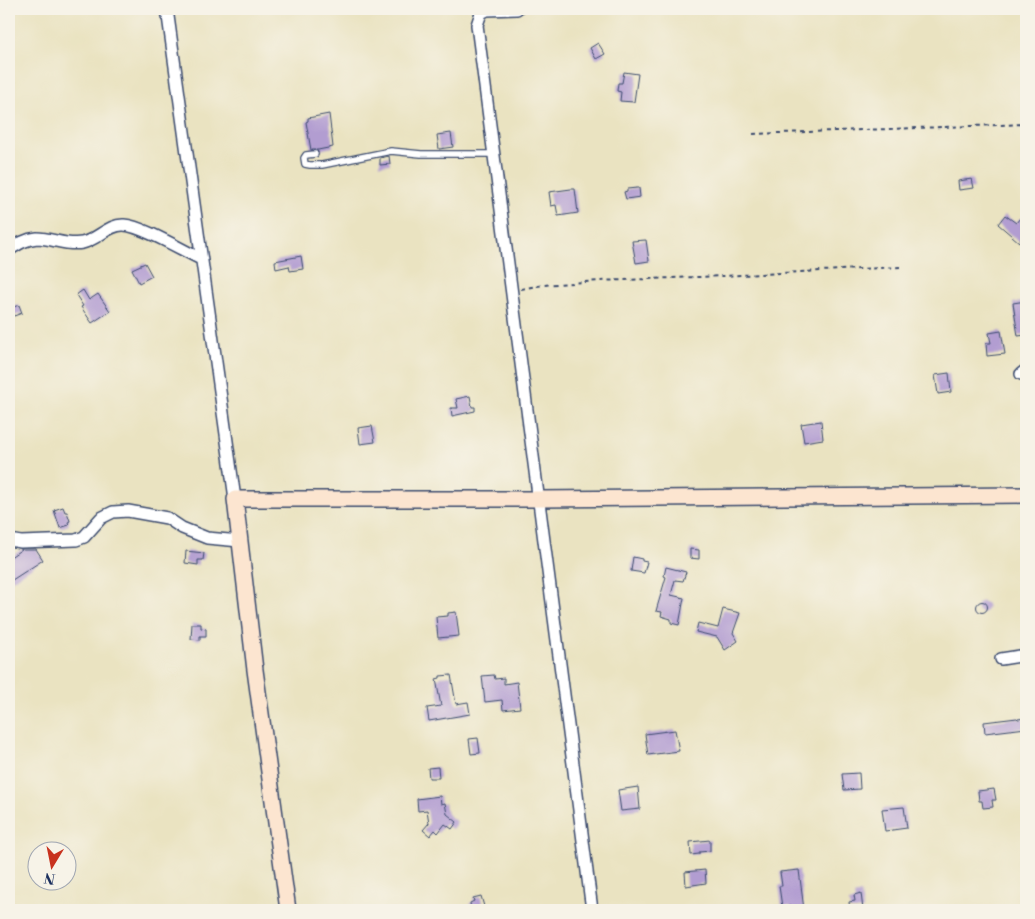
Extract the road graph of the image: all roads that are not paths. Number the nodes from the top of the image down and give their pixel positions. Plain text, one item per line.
1 (167, 9) edge
2 (517, 9) edge
3 (315, 154) dead end
4 (494, 154) junction
5 (9, 250) edge
6 (201, 259) junction
7 (1026, 494) edge
8 (235, 499) junction
9 (540, 499) junction
10 (9, 540) edge
11 (240, 541) junction
12 (1026, 655) edge
13 (1001, 659) dead end
14 (288, 910) edge
15 (592, 910) edge

1 - 6 street
2 - 4 street
3 - 4 lane
4 - 9 street
5 - 6 street
6 - 8 street
7 - 9 street
8 - 9 street
8 - 11 street
9 - 15 street
10 - 11 street
11 - 14 street
12 - 13 street

